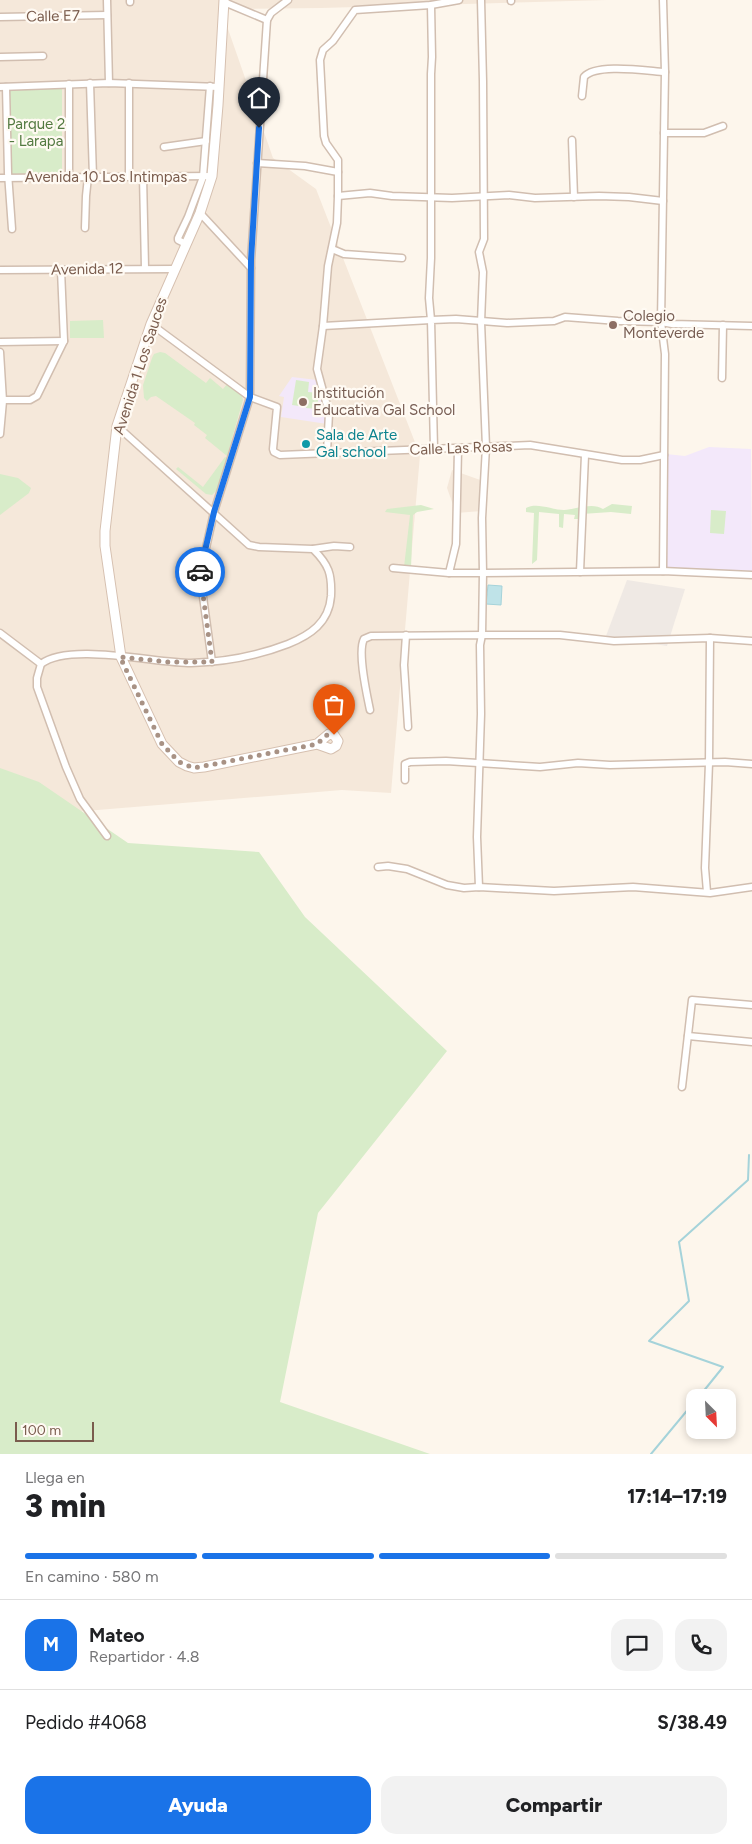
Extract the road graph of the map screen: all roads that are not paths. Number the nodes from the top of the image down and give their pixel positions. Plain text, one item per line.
1 (107, 0) edge
2 (288, 0) edge
3 (459, 0) edge
4 (481, 0) edge
5 (663, 0) edge
6 (224, 1) edge
7 (432, 5) junction
8 (107, 15) junction
9 (0, 17) edge
10 (267, 20) junction
11 (43, 56) dead end
12 (0, 57) edge
13 (665, 72) junction
14 (109, 82) junction
15 (90, 83) junction
16 (129, 83) junction
17 (69, 84) junction
18 (3, 87) edge
19 (215, 87) junction
20 (582, 96) dead end
21 (723, 126) dead end
22 (664, 133) junction
23 (572, 140) dead end
24 (206, 141) junction
25 (164, 146) dead end
26 (256, 162) junction
27 (338, 172) junction
28 (69, 176) junction
29 (143, 176) junction
30 (207, 176) junction
31 (91, 177) junction
32 (129, 177) junction
33 (0, 178) edge
34 (9, 178) junction
35 (483, 195) junction
36 (338, 196) junction
37 (430, 197) junction
38 (574, 197) junction
39 (663, 201) junction
40 (200, 213) junction
41 (85, 228) dead end
42 (12, 229) dead end
43 (186, 244) junction
44 (332, 250) junction
45 (402, 258) dead end
46 (145, 268) junction
47 (251, 268) junction
48 (175, 269) junction
49 (0, 270) edge
50 (61, 270) junction
51 (431, 320) junction
52 (481, 322) junction
53 (661, 322) junction
54 (151, 324) junction
55 (723, 325) junction
56 (323, 326) junction
57 (752, 326) edge
58 (64, 341) junction
59 (0, 342) edge
60 (0, 352) edge
61 (722, 378) dead end
62 (250, 397) junction
63 (2, 400) edge
64 (117, 426) junction
65 (0, 434) edge
66 (486, 447) junction
67 (434, 449) junction
68 (458, 449) junction
69 (327, 452) junction
70 (584, 455) junction
71 (664, 455) junction
72 (214, 512) junction
73 (350, 547) dead end
74 (313, 549) junction
75 (393, 568) dead end
76 (663, 571) junction
77 (580, 572) junction
78 (449, 573) junction
79 (484, 573) junction
80 (752, 575) edge
81 (0, 633) edge
82 (406, 635) junction
83 (482, 635) junction
84 (710, 638) junction
85 (752, 641) edge
86 (120, 657) junction
87 (212, 662) junction
88 (41, 664) junction
89 (370, 710) dead end
90 (408, 727) dead end
91 (317, 744) dead end
92 (480, 762) junction
93 (709, 763) junction
94 (752, 764) edge
95 (404, 780) dead end
96 (107, 836) dead end
97 (378, 867) dead end
98 (479, 887) junction
99 (752, 887) edge
100 (707, 892) junction
101 (752, 1005) edge
102 (688, 1036) junction
103 (752, 1042) edge
104 (682, 1087) dead end

1 - 8 street
2 - 10 street
3 - 7 street
4 - 35 street
5 - 13 street
6 - 10 street
6 - 19 street, Avenida 1 Los Sauces
7 - 27 street
7 - 37 street
8 - 9 street, Calle E7
8 - 14 street
10 - 26 street
11 - 12 street
13 - 20 street
13 - 22 street
14 - 15 street
14 - 16 street
15 - 17 street
15 - 31 street
16 - 19 street
16 - 32 street
17 - 18 street
17 - 28 street
18 - 34 street
19 - 24 street
19 - 30 street, Avenida 1 Los Sauces
21 - 22 street
22 - 39 street
23 - 38 street
24 - 25 street
24 - 30 street
26 - 27 street
26 - 47 street
27 - 36 street
28 - 31 street, Avenida 10 Los Intimpas
28 - 34 street, Avenida 10 Los Intimpas
29 - 30 street, Avenida 10 Los Intimpas
29 - 32 street, Avenida 10 Los Intimpas
29 - 46 street
30 - 40 street, Avenida 1 Los Sauces
30 - 43 street
31 - 32 street, Avenida 10 Los Intimpas
31 - 41 street
33 - 34 street, Avenida 10 Los Intimpas
34 - 42 street
35 - 37 street
35 - 38 street
35 - 52 street
36 - 37 street
36 - 44 street
37 - 51 street
38 - 39 street
39 - 53 street
40 - 43 street, Avenida 1 Los Sauces
40 - 47 street
43 - 48 street, Avenida 1 Los Sauces
44 - 45 street
44 - 56 street
46 - 48 street, Avenida 12
46 - 50 street, Avenida 12
47 - 62 street
48 - 54 street, Avenida 1 Los Sauces
49 - 50 street, Avenida 12
50 - 58 street
51 - 52 street
51 - 56 street
51 - 67 street
52 - 53 street
52 - 66 street
53 - 55 street
53 - 71 street
54 - 62 street, Calle Las Rosas
54 - 64 street, Avenida 1 Los Sauces
55 - 57 street
55 - 61 street
56 - 69 street
58 - 59 street
58 - 63 street
60 - 63 street
62 - 69 street, Calle Las Rosas
62 - 72 street
63 - 65 street
64 - 72 street
64 - 86 street, Avenida 1 Los Sauces
66 - 68 street, Calle Las Rosas
66 - 70 street, Calle Las Rosas
66 - 79 street
67 - 68 street, Calle Las Rosas
67 - 69 street, Calle Las Rosas
68 - 78 street
70 - 71 street, Calle Las Rosas
70 - 77 street
71 - 76 street
72 - 74 street
72 - 87 street
73 - 74 street
74 - 87 street
75 - 78 street
76 - 77 street
76 - 80 street
77 - 79 street
78 - 79 street
79 - 83 street
81 - 88 street
82 - 83 street
82 - 89 street
82 - 90 street
83 - 84 street
83 - 92 street
84 - 85 street
84 - 93 street
86 - 87 street
86 - 88 street
86 - 91 street, Avenida 1 Los Sauces
88 - 96 street
92 - 93 street
92 - 95 street
92 - 98 street
93 - 94 street
93 - 100 street
97 - 98 street
98 - 100 street
99 - 100 street
101 - 102 street
102 - 103 street
102 - 104 street

